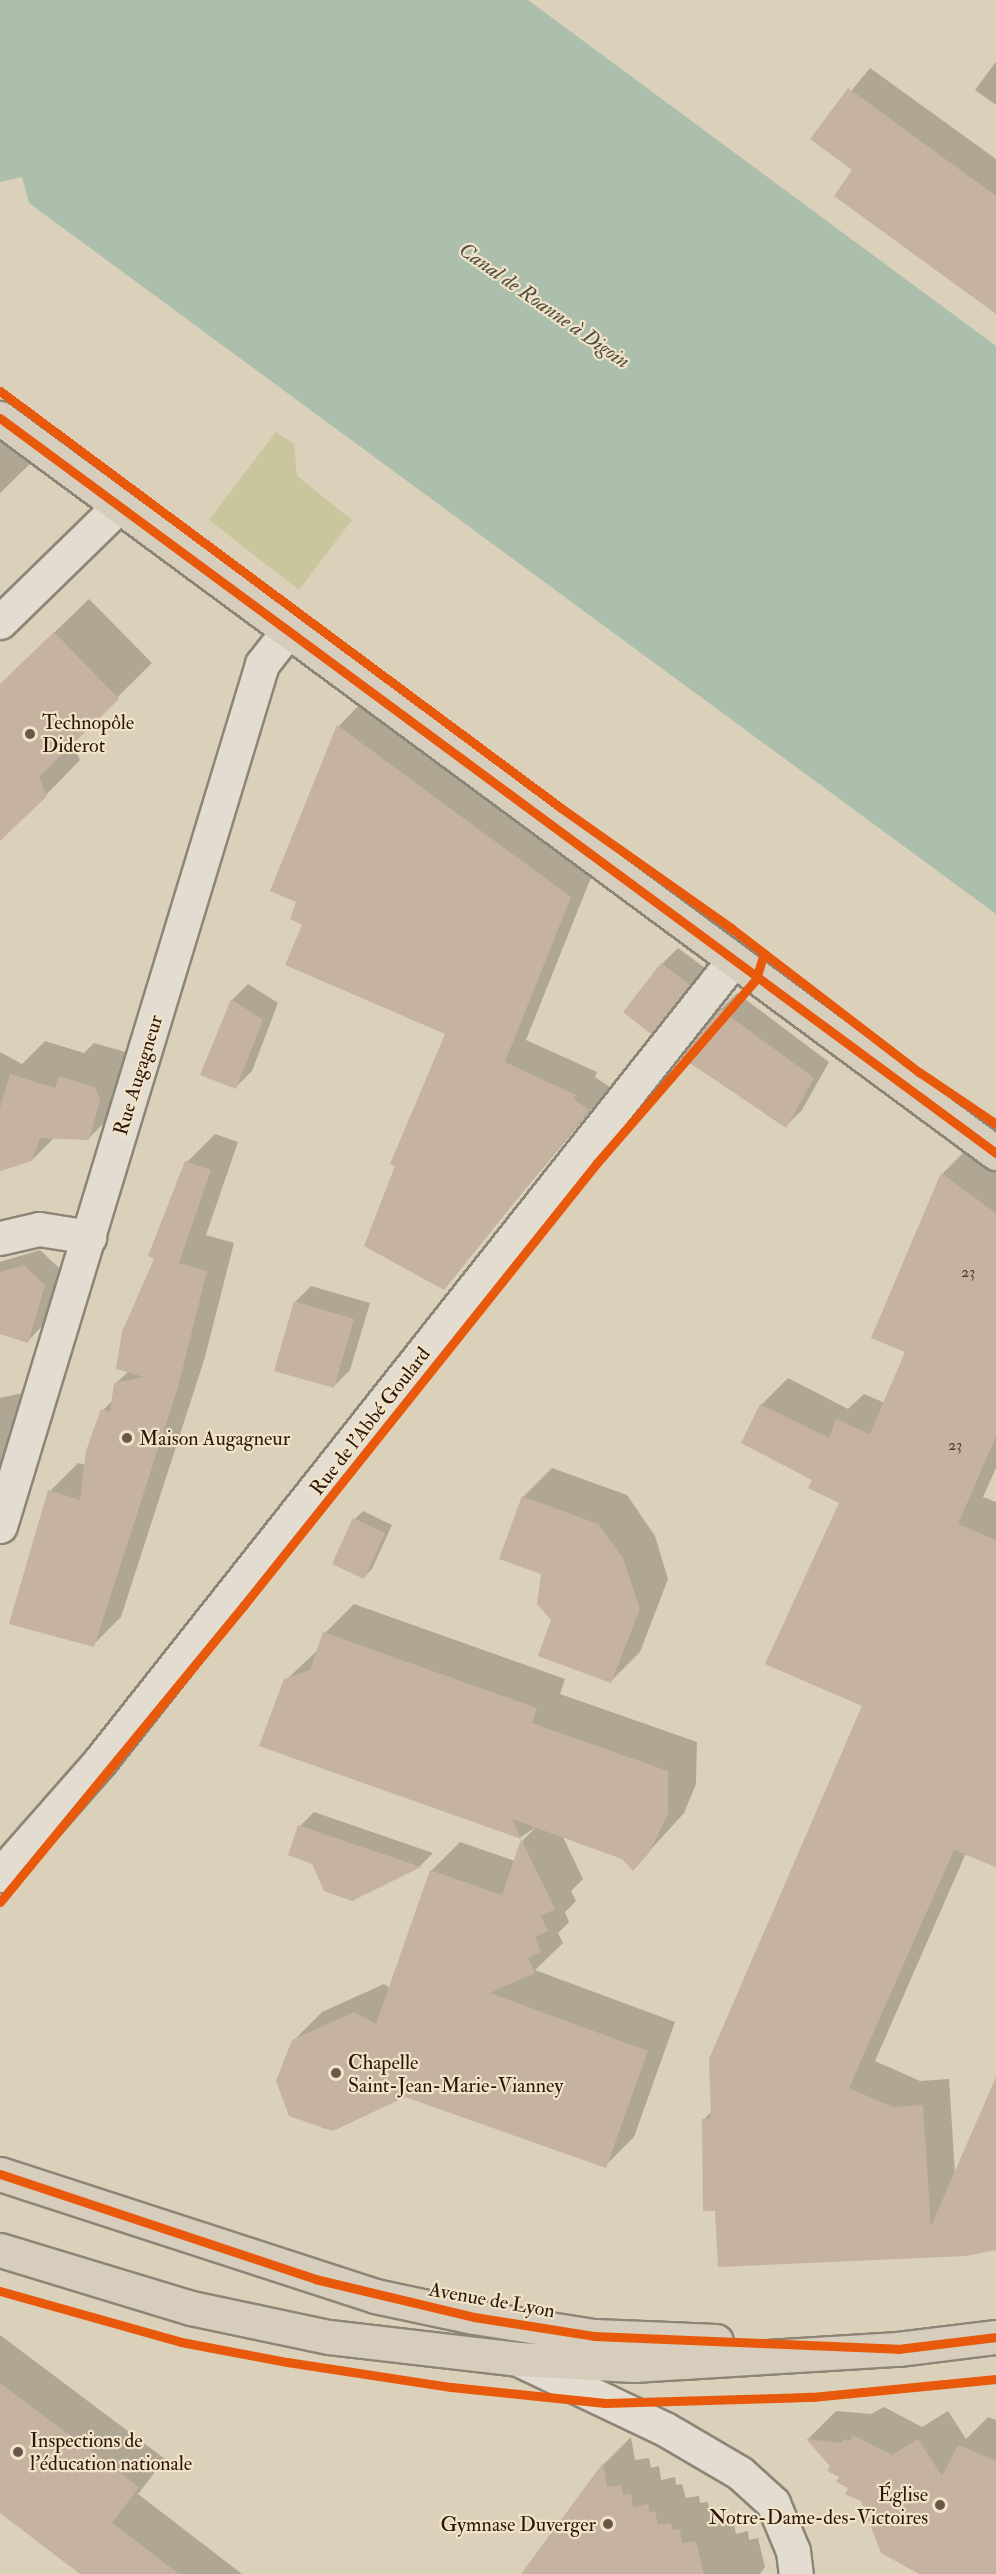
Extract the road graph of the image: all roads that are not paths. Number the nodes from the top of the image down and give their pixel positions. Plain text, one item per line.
1 (0, 418) edge
2 (119, 506) junction
3 (0, 622) edge
4 (288, 631) junction
5 (732, 962) junction
6 (996, 1153) edge
7 (90, 1237) junction
8 (0, 1238) edge
9 (0, 1526) edge
10 (0, 1875) edge
11 (0, 2174) edge
12 (0, 2250) edge
13 (996, 2337) edge
14 (898, 2349) junction
15 (518, 2359) junction
16 (796, 2574) edge

1 - 2 main road
2 - 3 street
2 - 4 main road
4 - 5 main road
4 - 7 street, Rue Augagneur
5 - 6 main road
5 - 10 street, Rue de l'Abbé Goulard
7 - 8 street
7 - 9 street, Rue Augagneur
11 - 14 main road, Avenue de Lyon
12 - 15 main road, Avenue de Lyon
13 - 14 main road, Avenue de Lyon
14 - 15 main road, Avenue de Lyon
15 - 16 street

